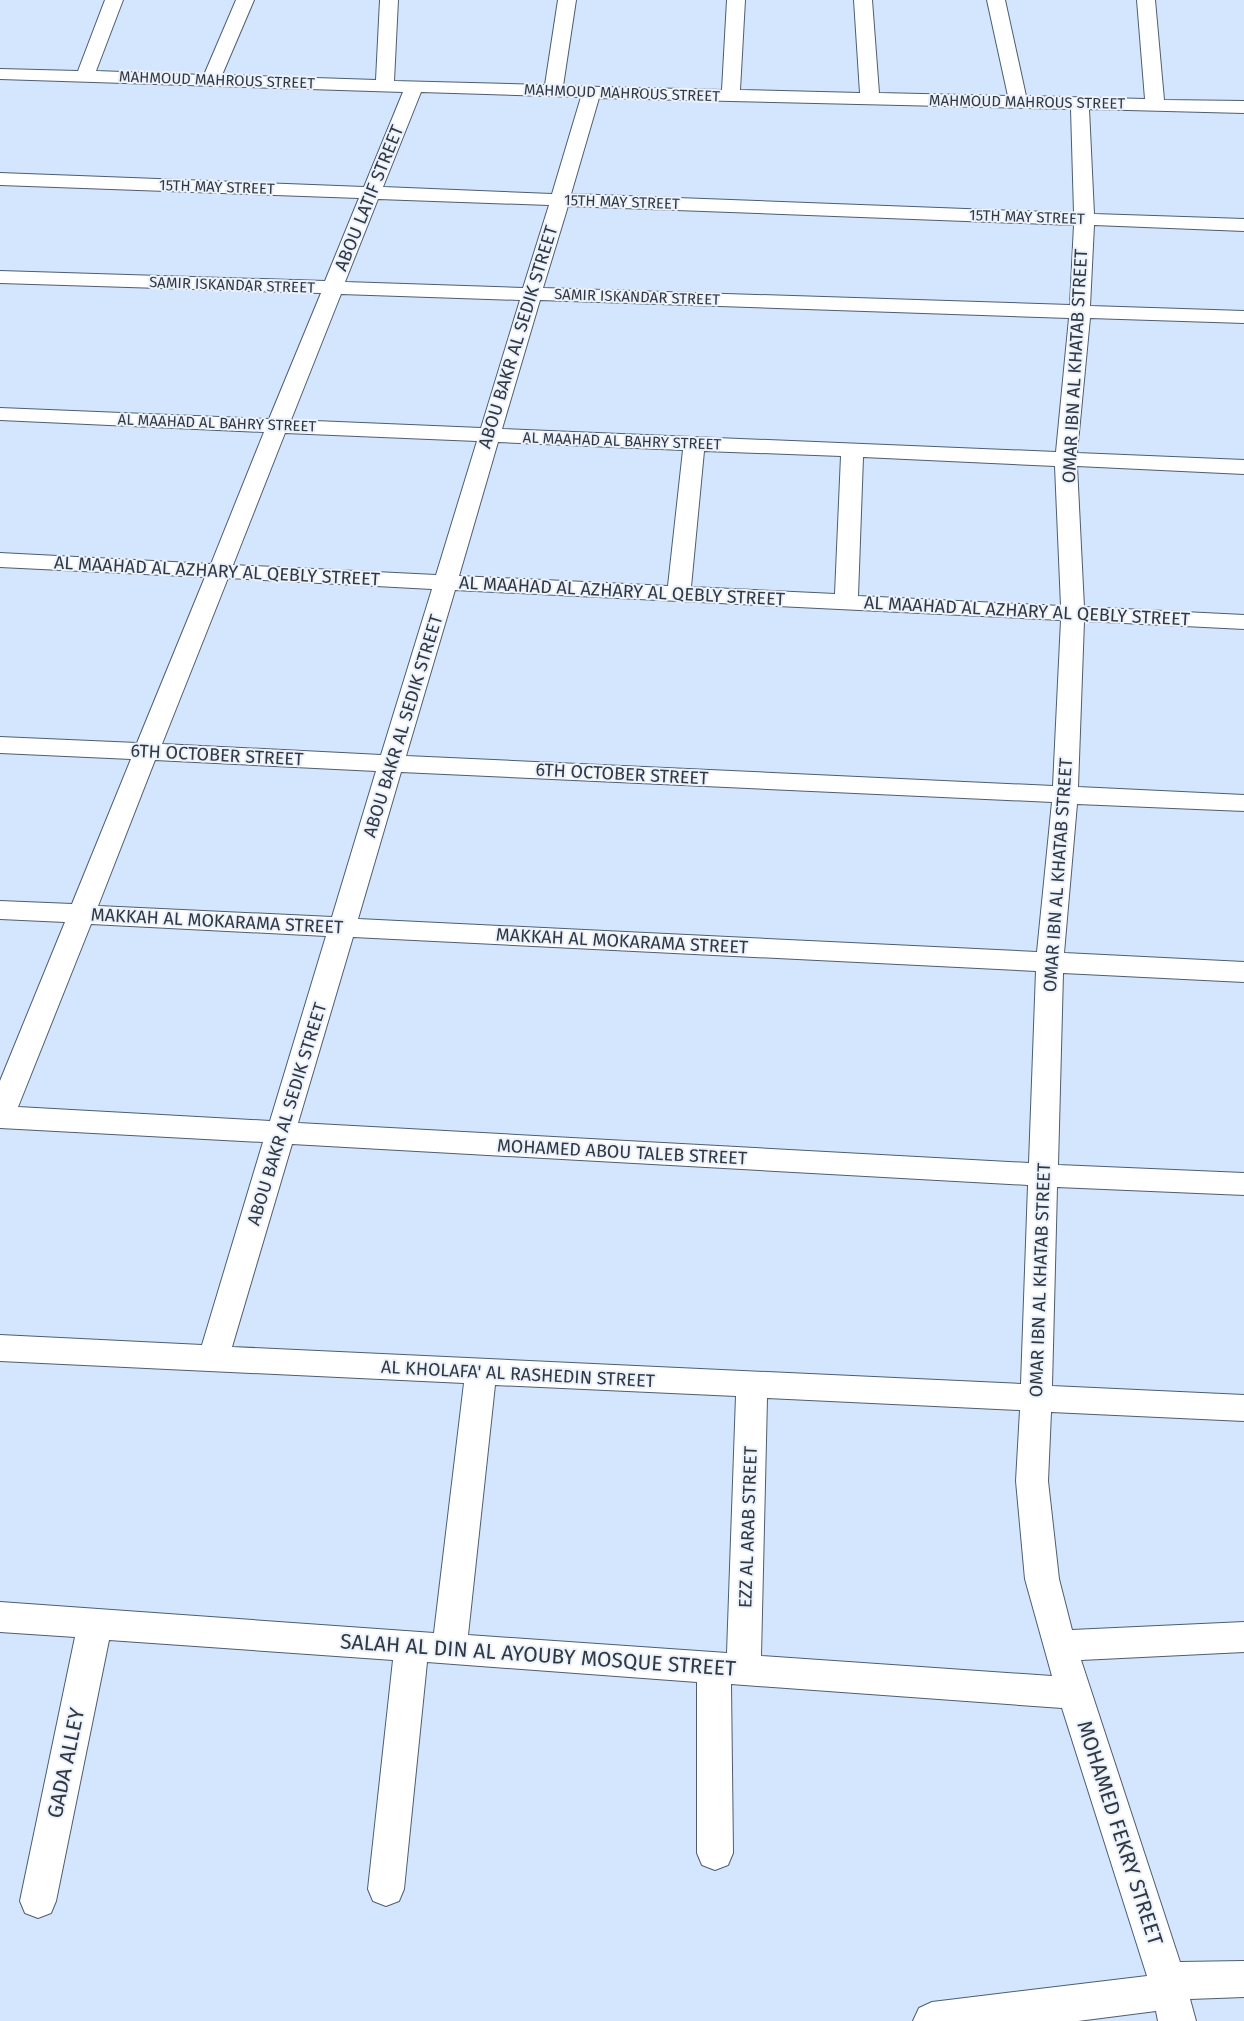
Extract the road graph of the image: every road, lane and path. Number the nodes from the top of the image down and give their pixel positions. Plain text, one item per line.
1 (114, 0) edge
2 (245, 0) edge
3 (389, 0) edge
4 (567, 0) edge
5 (736, 0) edge
6 (863, 0) edge
7 (996, 0) edge
8 (1146, 0) edge
9 (0, 74) edge
10 (86, 76) junction
11 (211, 80) junction
12 (385, 85) junction
13 (414, 86) junction
14 (553, 91) junction
15 (592, 92) junction
16 (731, 95) junction
17 (870, 99) junction
18 (1018, 102) junction
19 (1080, 103) junction
20 (1155, 105) junction
21 (1244, 107) edge
22 (0, 179) edge
23 (371, 193) junction
24 (560, 199) junction
25 (1084, 219) junction
26 (1244, 225) edge
27 (0, 277) edge
28 (332, 289) junction
29 (531, 294) junction
30 (1080, 312) junction
31 (1244, 318) edge
32 (0, 414) edge
33 (277, 426) junction
34 (490, 435) junction
35 (694, 444) junction
36 (852, 450) junction
37 (1066, 460) junction
38 (1244, 467) edge
39 (0, 560) edge
40 (219, 571) junction
41 (445, 582) junction
42 (678, 594) junction
43 (846, 602) junction
44 (1073, 614) junction
45 (1244, 622) edge
46 (0, 745) edge
47 (146, 752) junction
48 (392, 763) junction
49 (1066, 794) junction
50 (1244, 803) edge
51 (0, 910) edge
52 (81, 914) junction
53 (342, 928) junction
54 (1050, 962) junction
55 (1244, 972) edge
56 (0, 1117) edge
57 (281, 1134) junction
58 (1043, 1175) junction
59 (1244, 1184) edge
60 (0, 1348) edge
61 (213, 1359) junction
62 (482, 1372) junction
63 (752, 1385) junction
64 (1036, 1399) junction
65 (1244, 1408) edge
66 (0, 1617) edge
67 (94, 1624) junction
68 (1244, 1637) edge
69 (412, 1646) junction
70 (1059, 1646) junction
71 (449, 1649) junction
72 (729, 1669) junction
73 (1075, 1693) junction
74 (715, 1853) dead end
75 (386, 1889) dead end
76 (38, 1901) dead end
77 (1244, 1979) edge
78 (1171, 1998) edge
79 (932, 2021) edge

1 - 10 street
2 - 11 street
3 - 12 street
4 - 14 street
5 - 16 street
6 - 17 street
7 - 18 street
8 - 20 street
9 - 10 street, MAHMOUD MAHROUS STREET
10 - 11 street, MAHMOUD MAHROUS STREET
11 - 12 street, MAHMOUD MAHROUS STREET
12 - 13 street, MAHMOUD MAHROUS STREET
13 - 14 street, MAHMOUD MAHROUS STREET
13 - 23 street, ABOU LATIF STREET
14 - 15 street, MAHMOUD MAHROUS STREET
15 - 16 street, MAHMOUD MAHROUS STREET
15 - 24 street, ABOU BAKR AL SEDIK STREET
16 - 17 street, MAHMOUD MAHROUS STREET
17 - 18 street, MAHMOUD MAHROUS STREET
18 - 19 street, MAHMOUD MAHROUS STREET
19 - 20 street, MAHMOUD MAHROUS STREET
19 - 25 street, OMAR IBN AL KHATAB STREET
20 - 21 street, MAHMOUD MAHROUS STREET
22 - 23 street, 15TH MAY STREET
23 - 24 street, 15TH MAY STREET
23 - 28 street, ABOU LATIF STREET
24 - 25 street, 15TH MAY STREET
24 - 29 street, ABOU BAKR AL SEDIK STREET
25 - 26 street, 15TH MAY STREET
25 - 30 street, OMAR IBN AL KHATAB STREET
27 - 28 street, SAMIR ISKANDAR STREET
28 - 29 street, SAMIR ISKANDAR STREET
28 - 33 street, ABOU LATIF STREET
29 - 30 street, SAMIR ISKANDAR STREET
29 - 34 street, ABOU BAKR AL SEDIK STREET
30 - 31 street, SAMIR ISKANDAR STREET
30 - 37 street, OMAR IBN AL KHATAB STREET
32 - 33 street, AL MAAHAD AL BAHRY STREET
33 - 34 street, AL MAAHAD AL BAHRY STREET
33 - 40 street, ABOU LATIF STREET
34 - 35 street, AL MAAHAD AL BAHRY STREET
34 - 41 street, ABOU BAKR AL SEDIK STREET
35 - 36 street, AL MAAHAD AL BAHRY STREET
35 - 42 street
36 - 37 street, AL MAAHAD AL BAHRY STREET
36 - 43 street
37 - 38 street, AL MAAHAD AL BAHRY STREET
37 - 44 street, OMAR IBN AL KHATAB STREET
39 - 40 street, AL MAAHAD AL AZHARY AL QEBLY STREET
40 - 41 street, AL MAAHAD AL AZHARY AL QEBLY STREET
40 - 47 street, ABOU LATIF STREET
41 - 42 street, AL MAAHAD AL AZHARY AL QEBLY STREET
41 - 48 street, ABOU BAKR AL SEDIK STREET
42 - 43 street, AL MAAHAD AL AZHARY AL QEBLY STREET
43 - 44 street, AL MAAHAD AL AZHARY AL QEBLY STREET
44 - 45 street, AL MAAHAD AL AZHARY AL QEBLY STREET
44 - 49 street, OMAR IBN AL KHATAB STREET
46 - 47 street, 6TH OCTOBER STREET
47 - 48 street, 6TH OCTOBER STREET
47 - 52 street, ABOU LATIF STREET
48 - 49 street, 6TH OCTOBER STREET
48 - 53 street, ABOU BAKR AL SEDIK STREET
49 - 50 street, 6TH OCTOBER STREET
49 - 54 street, OMAR IBN AL KHATAB STREET
51 - 52 street, MAKKAH AL MOKARAMA STREET
52 - 53 street, MAKKAH AL MOKARAMA STREET
52 - 56 street, ABOU LATIF STREET
53 - 54 street, MAKKAH AL MOKARAMA STREET
53 - 57 street, ABOU BAKR AL SEDIK STREET
54 - 55 street, MAKKAH AL MOKARAMA STREET
54 - 58 street, OMAR IBN AL KHATAB STREET
56 - 57 street, MOHAMED ABOU TALEB STREET
57 - 58 street, MOHAMED ABOU TALEB STREET
57 - 61 street, ABOU BAKR AL SEDIK STREET
58 - 59 street, MOHAMED ABOU TALEB STREET
58 - 64 street, OMAR IBN AL KHATAB STREET
60 - 61 street, AL KHOLAFA' AL RASHEDIN STREET
61 - 62 street, AL KHOLAFA' AL RASHEDIN STREET
62 - 63 street, AL KHOLAFA' AL RASHEDIN STREET
62 - 71 street
63 - 64 street, AL KHOLAFA' AL RASHEDIN STREET
63 - 72 street, EZZ AL ARAB STREET
64 - 65 street, AL KHOLAFA' AL RASHEDIN STREET
64 - 70 street, OMAR IBN AL KHATAB STREET
66 - 67 street, SALAH AL DIN AL AYOUBY MOSQUE STREET
67 - 69 street, SALAH AL DIN AL AYOUBY MOSQUE STREET
67 - 76 street, GADA ALLEY
68 - 70 street
69 - 71 street, SALAH AL DIN AL AYOUBY MOSQUE STREET
69 - 75 street
70 - 73 street, MOHAMED FEKRY STREET
71 - 72 street, SALAH AL DIN AL AYOUBY MOSQUE STREET
72 - 73 street, SALAH AL DIN AL AYOUBY MOSQUE STREET
72 - 74 street, EZZ AL ARAB STREET
73 - 78 street, MOHAMED FEKRY STREET
77 - 78 street
78 - 79 street

